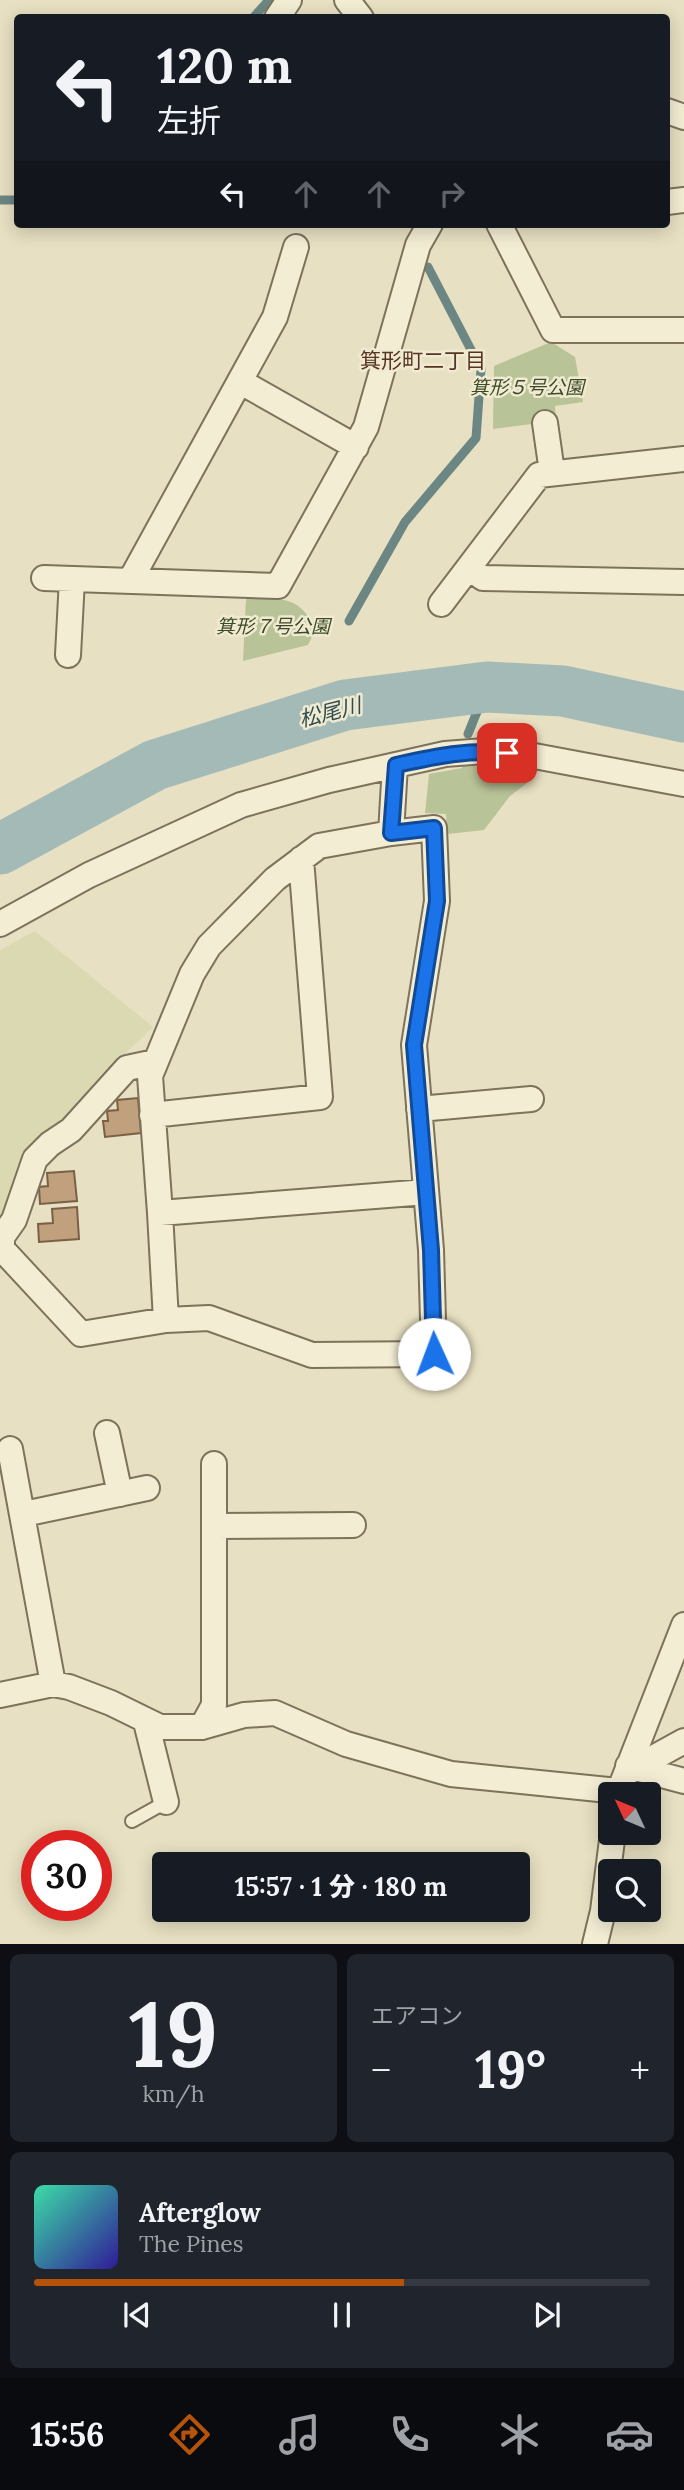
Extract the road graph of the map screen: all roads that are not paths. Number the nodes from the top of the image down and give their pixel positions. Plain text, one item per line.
1 (347, 0) edge
2 (358, 14) edge
3 (428, 228) edge
4 (501, 228) edge
5 (296, 247) dead end
6 (684, 330) edge
7 (241, 382) junction
8 (545, 423) dead end
9 (356, 447) junction
10 (684, 459) edge
11 (552, 472) junction
12 (468, 568) junction
13 (44, 578) dead end
14 (72, 579) junction
15 (130, 581) junction
16 (684, 582) edge
17 (441, 604) dead end
18 (68, 655) dead end
19 (396, 765) junction
20 (684, 784) edge
21 (391, 833) junction
22 (301, 859) junction
23 (0, 924) edge
24 (155, 1062) junction
25 (531, 1100) dead end
26 (419, 1109) junction
27 (152, 1115) junction
28 (426, 1192) junction
29 (160, 1213) junction
30 (166, 1320) junction
31 (107, 1433) dead end
32 (10, 1449) dead end
33 (214, 1464) dead end
34 (147, 1488) dead end
35 (120, 1494) junction
36 (24, 1514) junction
37 (352, 1525) dead end
38 (214, 1526) junction
39 (684, 1626) edge
40 (53, 1684) junction
41 (0, 1695) edge
42 (146, 1722) junction
43 (202, 1727) junction
44 (684, 1741) edge
45 (632, 1767) junction
46 (684, 1781) edge
47 (624, 1782) edge
48 (598, 1791) edge
49 (166, 1801) joint
50 (132, 1821) dead end
51 (611, 1845) edge
52 (595, 1944) edge

1 - 2 street
3 - 9 street
4 - 6 street
5 - 7 street
7 - 9 street
7 - 15 street
8 - 11 street
9 - 15 street
10 - 11 street
11 - 12 street
12 - 16 street
12 - 17 street
13 - 14 street
14 - 15 street
14 - 18 street
19 - 20 street
19 - 21 street
19 - 23 street
21 - 22 street
21 - 26 street
22 - 24 street
22 - 27 street
24 - 27 street
24 - 30 street
25 - 26 street
26 - 28 street
27 - 29 street
28 - 29 street
28 - 30 street
29 - 30 street
31 - 35 street
32 - 36 street
33 - 38 street
34 - 35 street
35 - 36 street
36 - 40 street
37 - 38 street
38 - 43 street
39 - 45 street
40 - 41 street
40 - 42 street
42 - 43 street
42 - 49 street
43 - 48 street
44 - 45 street
45 - 46 street
45 - 47 street
49 - 50 lane
51 - 52 street

